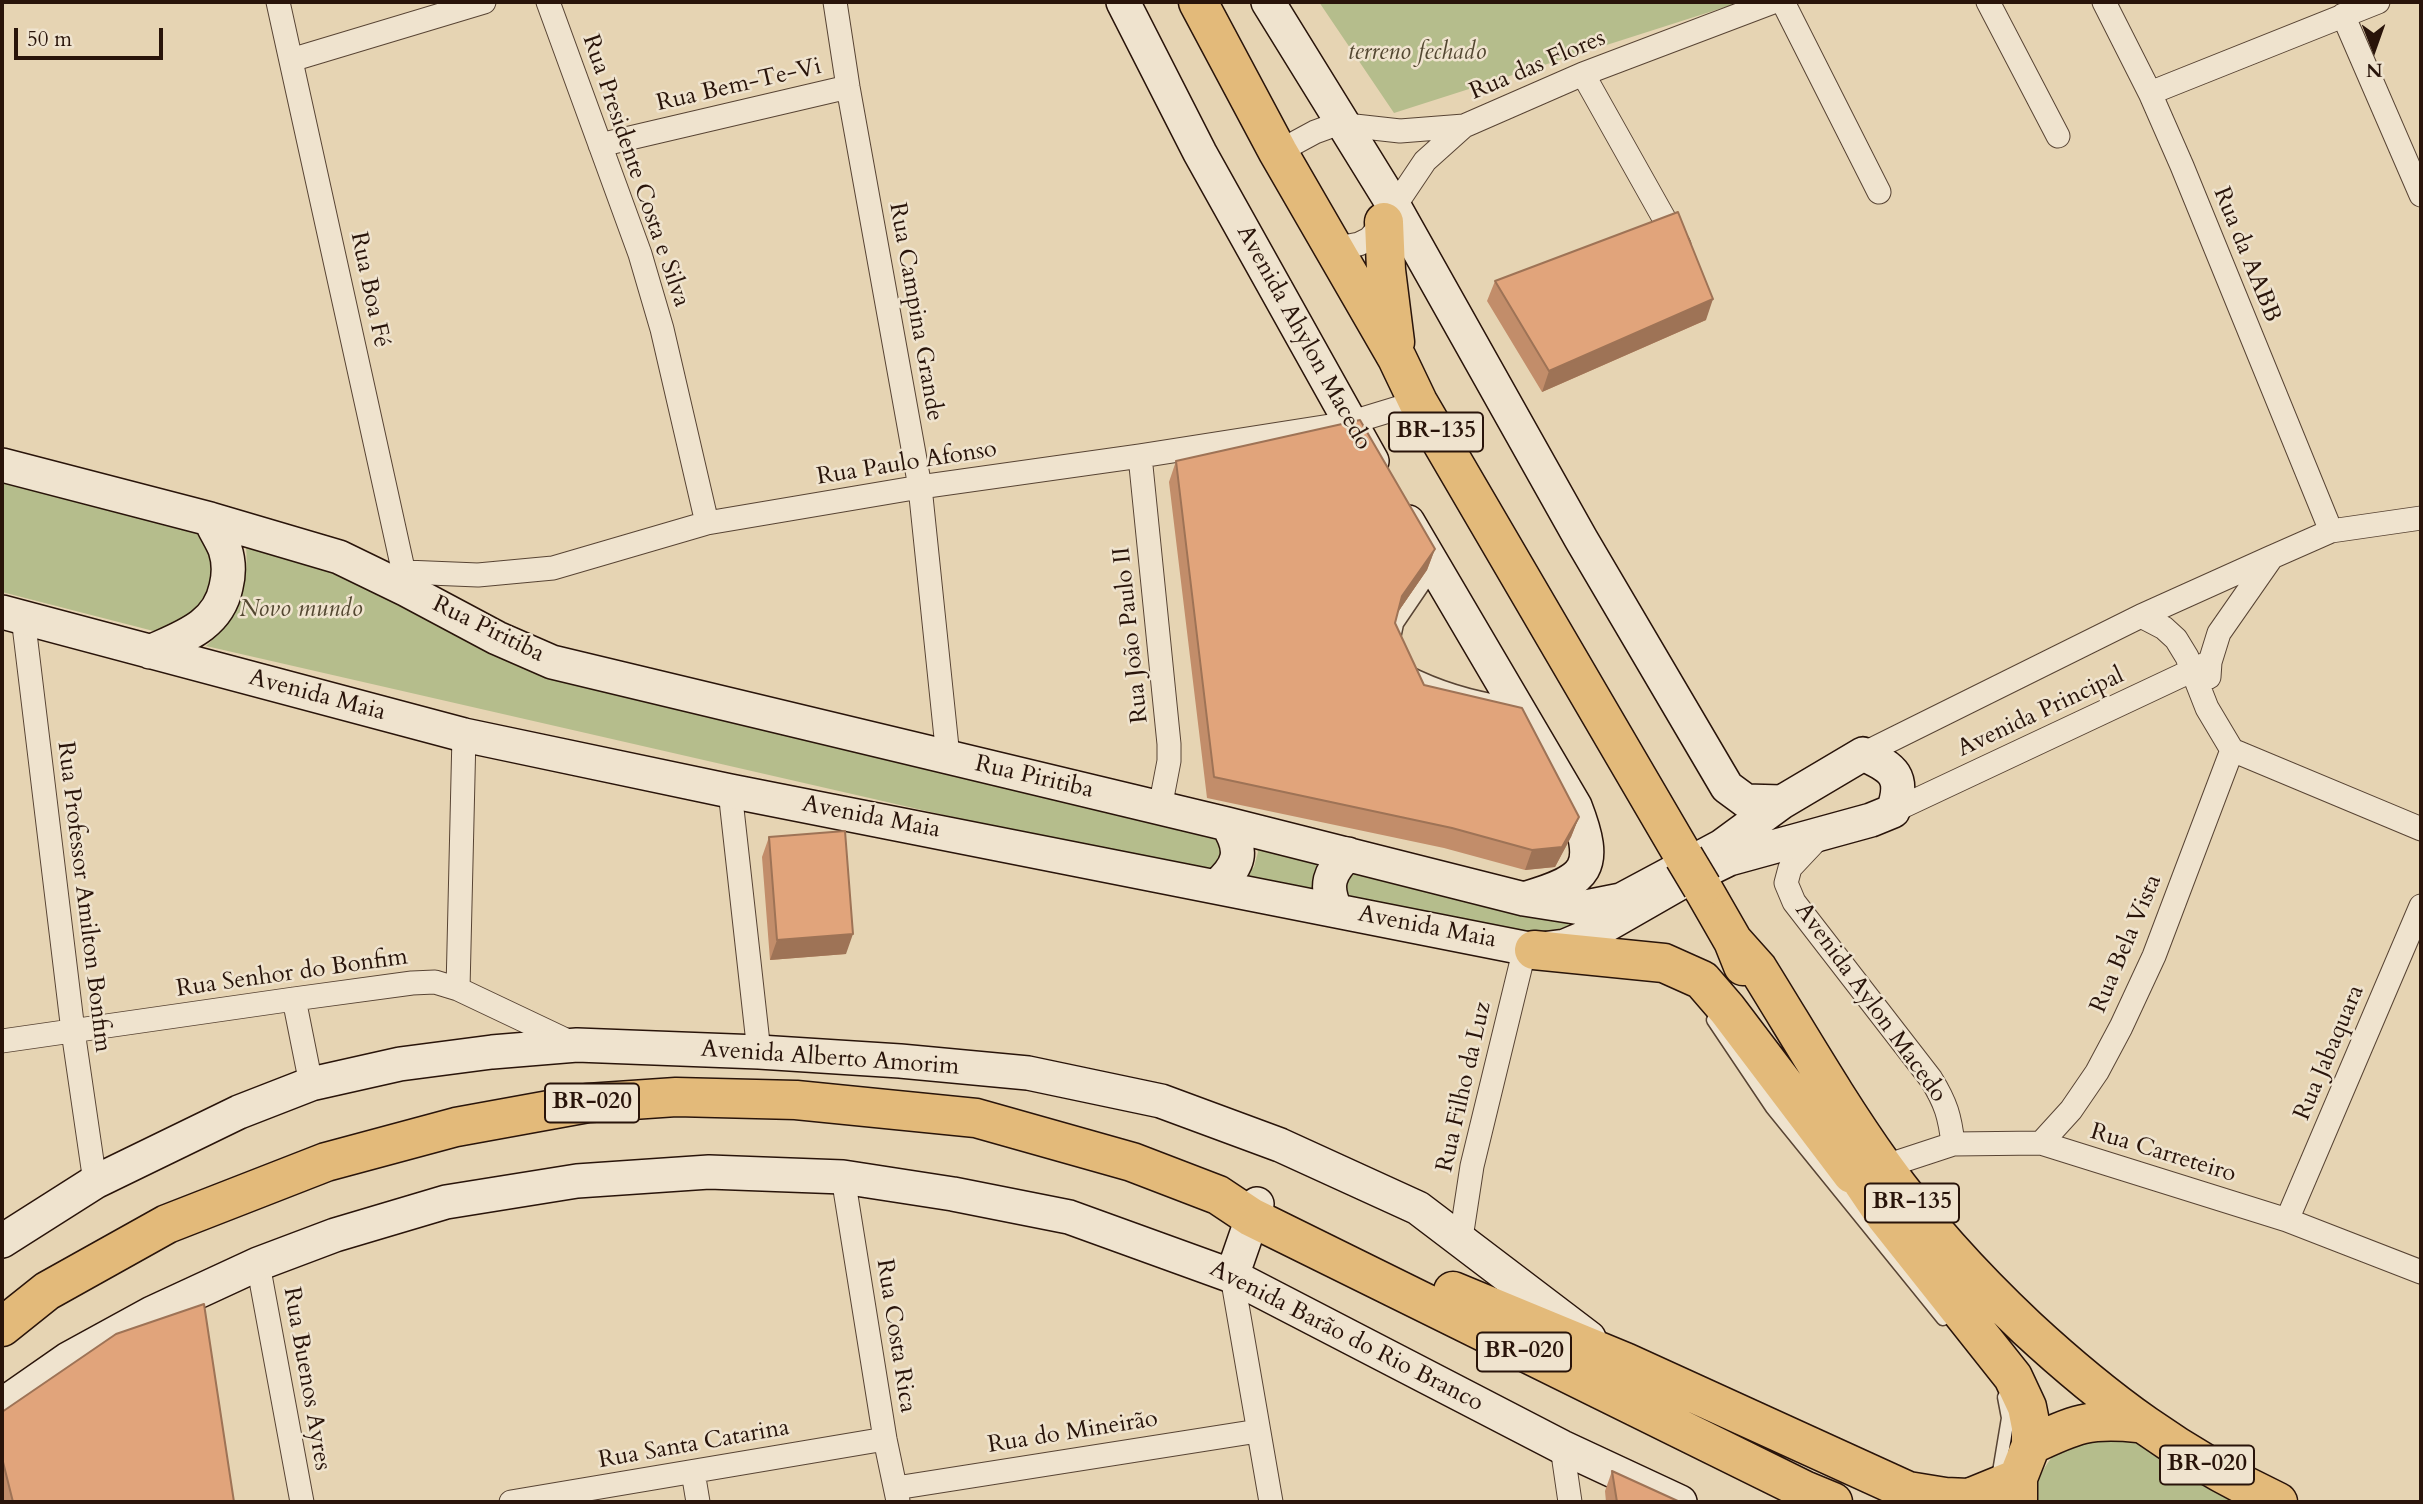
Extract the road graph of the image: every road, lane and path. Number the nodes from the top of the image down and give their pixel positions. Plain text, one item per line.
1 (278, 2) edge
2 (484, 2) edge
3 (548, 2) edge
4 (835, 2) edge
5 (1123, 2) edge
6 (1198, 2) edge
7 (1268, 2) edge
8 (1773, 2) edge
9 (1783, 2) edge
10 (1988, 2) edge
11 (2104, 2) edge
12 (2378, 2) edge
13 (2343, 15) junction
14 (291, 60) junction
15 (1583, 74) junction
16 (848, 87) junction
17 (2150, 93) junction
18 (1342, 123) junction
19 (1464, 126) junction
20 (2058, 136) dead end
21 (600, 145) junction
22 (1278, 152) junction
23 (1879, 192) dead end
24 (2421, 195) edge
25 (1389, 214) junction
26 (1333, 249) junction
27 (1681, 249) edge
28 (1397, 358) junction
29 (1418, 402) junction
30 (1349, 423) junction
31 (1140, 456) junction
32 (2, 465) edge
33 (920, 487) junction
34 (2421, 518) edge
35 (210, 519) junction
36 (707, 523) junction
37 (2331, 531) junction
38 (2272, 557) junction
39 (1435, 568) junction
40 (406, 581) junction
41 (12, 615) edge
42 (2141, 616) junction
43 (150, 652) junction
44 (2201, 666) junction
45 (1514, 704) junction
46 (464, 735) junction
47 (2232, 750) junction
48 (1863, 754) junction
49 (948, 757) junction
50 (730, 791) junction
51 (1782, 802) junction
52 (1160, 808) junction
53 (1893, 811) junction
54 (1227, 824) junction
55 (2421, 828) edge
56 (1822, 834) junction
57 (1348, 854) junction
58 (1685, 873) junction
59 (1217, 886) junction
60 (1524, 899) junction
61 (2421, 906) edge
62 (1336, 910) junction
63 (1733, 942) junction
64 (1530, 949) junction
65 (1611, 956) junction
66 (1654, 975) dead end
67 (458, 989) junction
68 (294, 999) junction
69 (1704, 1006) dead end
70 (73, 1031) junction
71 (2, 1041) edge
72 (577, 1045) junction
73 (759, 1052) junction
74 (311, 1084) junction
75 (2040, 1143) junction
76 (1953, 1144) junction
77 (1883, 1167) junction
78 (843, 1177) junction
79 (94, 1182) junction
80 (1254, 1211) junction
81 (1886, 1217) junction
82 (2287, 1220) junction
83 (1461, 1238) junction
84 (2, 1241) edge
85 (258, 1264) junction
86 (2421, 1272) edge
87 (1232, 1276) junction
88 (2, 1327) edge
89 (1952, 1331) dead end
90 (1625, 1362) junction
91 (1995, 1384) dead end
92 (2, 1405) edge
93 (2138, 1423) junction
94 (1258, 1431) junction
95 (885, 1438) junction
96 (1562, 1447) junction
97 (693, 1472) junction
98 (2016, 1478) edge
99 (897, 1495) edge
100 (302, 1502) edge
101 (511, 1502) edge
102 (698, 1502) edge
103 (1271, 1502) edge
104 (1570, 1502) edge
105 (1680, 1502) edge
106 (1833, 1502) edge
107 (2278, 1502) edge

1 - 14 street, Rua Boa Fé
2 - 14 street
3 - 21 street, Rua Presidente Costa e Silva
4 - 16 street, Rua Campina Grande
5 - 30 main road, Avenida Ahylon Macedo
6 - 22 highway, BR-135
7 - 18 main road
8 - 15 street, Rua das Flores
9 - 23 street
10 - 20 street
11 - 17 street, Rua da AABB
12 - 13 street
13 - 17 street
13 - 24 street
14 - 40 street, Rua Boa Fé
15 - 19 street, Rua das Flores
15 - 27 street
16 - 21 street, Rua Bem-Te-Vi
16 - 33 street, Rua Campina Grande
17 - 37 street, Rua da AABB
18 - 19 street, Rua das Flores
18 - 22 street, Rua das Flores
18 - 25 main road
19 - 25 street
21 - 36 street, Rua Presidente Costa e Silva
22 - 26 highway, BR-135
25 - 26 street
25 - 28 highway
25 - 51 main road
26 - 28 highway, BR-135
28 - 29 highway, BR-135
29 - 30 street, Rua Paulo Afonso
29 - 58 highway, BR-135
30 - 31 street, Rua Paulo Afonso
30 - 39 main road, Avenida Ahylon Macedo
31 - 33 street, Rua Paulo Afonso
31 - 52 street, Rua João Paulo II
32 - 35 main road, Rua Piritiba
33 - 36 street, Rua Paulo Afonso
33 - 49 street, Rua Campina Grande
34 - 37 street
35 - 40 main road, Rua Piritiba
35 - 43 main road
36 - 40 street, Rua Paulo Afonso
37 - 38 street
38 - 42 street
38 - 44 street
39 - 45 main road, Avenida Ahylon Macedo
39 - 45 lane
40 - 49 main road, Rua Piritiba
41 - 43 main road, Avenida Maia
41 - 70 street, Rua Professor Amilton Bonfim
42 - 44 street
42 - 48 street
43 - 46 main road, Avenida Maia
44 - 47 street
44 - 53 street, Avenida Principal
45 - 60 main road, Avenida Ahylon Macedo
46 - 50 main road, Avenida Maia
46 - 67 street
47 - 55 street
47 - 75 street, Rua Bela Vista
48 - 51 main road, Rua Piritiba
48 - 53 main road
49 - 52 main road, Rua Piritiba
50 - 59 main road, Avenida Maia
50 - 73 street
51 - 58 main road, Rua Piritiba
52 - 54 main road, Rua Piritiba
53 - 56 main road, Avenida Maia
54 - 57 main road, Rua Piritiba
54 - 59 main road
56 - 64 main road, Avenida Maia
56 - 76 street, Avenida Aylon Macedo
57 - 60 main road, Rua Piritiba
57 - 62 main road
58 - 60 main road, Rua Piritiba
58 - 63 highway, BR-135
59 - 62 main road, Avenida Maia
61 - 82 street, Rua Jabaquara
62 - 64 main road, Avenida Maia
63 - 77 highway, BR-135
63 - 81 highway, BR-135
64 - 65 highway
64 - 83 street, Rua Filho da Luz
65 - 66 lane
65 - 81 highway
67 - 68 street, Rua Senhor do Bonfim
67 - 72 street, Rua Senhor do Bonfim
68 - 70 street, Rua Senhor do Bonfim
68 - 74 street
69 - 89 lane
70 - 71 street, Rua Senhor do Bonfim
70 - 79 street, Rua Professor Amilton Bonfim
72 - 73 main road, Avenida Alberto Amorim
72 - 74 main road, Avenida Alberto Amorim
73 - 83 main road, Avenida Alberto Amorim
74 - 79 main road, Avenida Alberto Amorim
75 - 76 street, Rua Carreteiro
75 - 82 street, Rua Carreteiro
76 - 77 street, Rua Carreteiro
77 - 93 highway, BR-135
78 - 85 main road, Avenida Barão do Rio Branco
78 - 87 main road, Avenida Barão do Rio Branco
78 - 95 street, Rua Costa Rica
79 - 84 main road, Avenida Alberto Amorim
80 - 87 main road
80 - 88 highway, BR-020
80 - 90 highway
80 - 106 highway, BR-020
81 - 98 highway, BR-135
82 - 86 street, Rua Carreteiro
83 - 90 main road, Avenida Alberto Amorim
85 - 92 main road, Avenida Barão do Rio Branco
85 - 100 street, Rua Buenos Ayres
87 - 94 street
87 - 96 main road, Avenida Barão do Rio Branco
90 - 98 highway
91 - 98 lane
93 - 98 highway, BR-020
93 - 107 highway, BR-020
94 - 99 street, Rua do Mineirão
94 - 103 street
95 - 97 street, Rua Santa Catarina
95 - 99 street, Rua Costa Rica
96 - 104 street
96 - 105 main road, Avenida Barão do Rio Branco
97 - 101 street, Rua Santa Catarina
97 - 102 street

